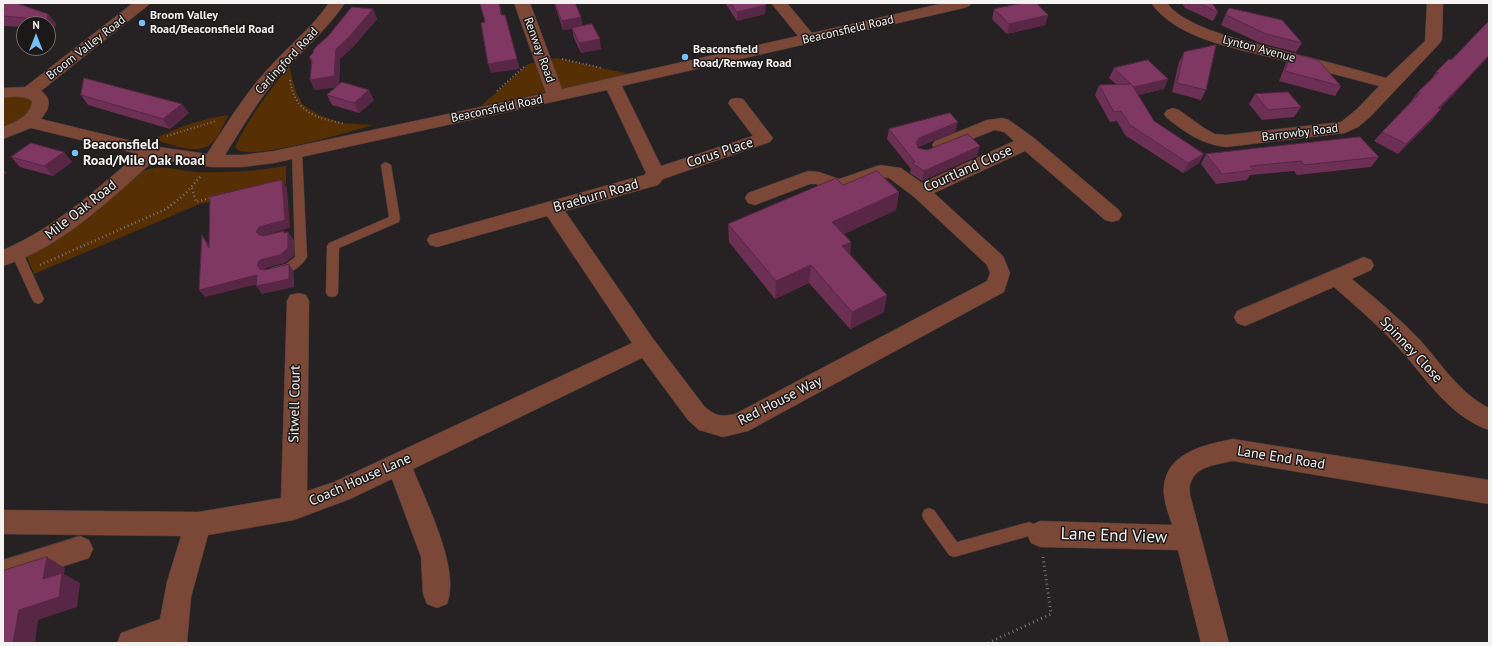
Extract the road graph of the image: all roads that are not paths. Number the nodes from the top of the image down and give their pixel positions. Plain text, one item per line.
1 (120, 3) edge
2 (143, 3) edge
3 (337, 3) edge
4 (522, 3) edge
5 (779, 3) edge
6 (964, 3) edge
7 (1159, 3) edge
8 (1435, 3) edge
9 (809, 39) junction
10 (612, 83) junction
11 (1390, 84) junction
12 (29, 92) junction
13 (3, 93) edge
14 (556, 96) junction
15 (737, 103) dead end
16 (1173, 114) dead end
17 (27, 121) junction
18 (3, 133) edge
19 (1028, 142) junction
20 (152, 152) junction
21 (297, 152) junction
22 (924, 152) edge
23 (212, 161) junction
24 (386, 165) dead end
25 (656, 174) junction
26 (920, 191) junction
27 (755, 198) dead end
28 (553, 209) junction
29 (1112, 215) dead end
30 (437, 240) dead end
31 (10, 256) edge
32 (1364, 265) dead end
33 (270, 272) edge
34 (1336, 277) junction
35 (332, 293) dead end
36 (38, 299) dead end
37 (298, 301) dead end
38 (1245, 317) dead end
39 (646, 346) junction
40 (1489, 420) edge
41 (399, 464) junction
42 (1489, 492) edge
43 (294, 508) junction
44 (929, 515) dead end
45 (3, 522) edge
46 (198, 524) junction
47 (1040, 534) joint
48 (1187, 538) junction
49 (80, 549) dead end
50 (3, 573) edge
51 (437, 594) dead end
52 (173, 636) edge
53 (131, 643) edge
54 (1215, 643) edge

1 - 2 street
2 - 12 street, Broom Valley Road
3 - 23 street, Carlingford Road
4 - 14 street, Renway Road
5 - 9 street
6 - 9 street, Beaconsfield Road
7 - 11 street, Lynton Avenue
8 - 11 street, Barrowby Road
9 - 10 street, Beaconsfield Road
10 - 14 street, Beaconsfield Road
10 - 25 street, Braeburn Road
11 - 16 street, Barrowby Road
12 - 13 street
12 - 17 street
14 - 21 street, Beaconsfield Road
15 - 25 street, Corus Place
17 - 18 street
17 - 20 street, Beaconsfield Road
19 - 22 street, Courtland Close
19 - 26 street, Courtland Close
19 - 29 street, Courtland Close
20 - 23 street, Beaconsfield Road
20 - 31 street, Mile Oak Road
21 - 23 street, Beaconsfield Road
21 - 33 lane
24 - 35 lane
25 - 28 street, Braeburn Road
26 - 27 street, Courtland Close
26 - 39 street, Red House Way
28 - 30 street, Braeburn Road
28 - 39 street, Red House Way
31 - 36 lane
32 - 34 street
34 - 38 street
34 - 40 street, Spinney Close
37 - 43 street, Sitwell Court
39 - 41 street, Coach House Lane
41 - 43 street, Coach House Lane
41 - 51 street
42 - 48 street, Lane End Road
43 - 46 street, Coach House Lane
44 - 47 lane
45 - 46 street, Coach House Lane
46 - 52 street
47 - 48 street, Lane End View
48 - 54 street, Lane End Road
49 - 50 street
52 - 53 street

